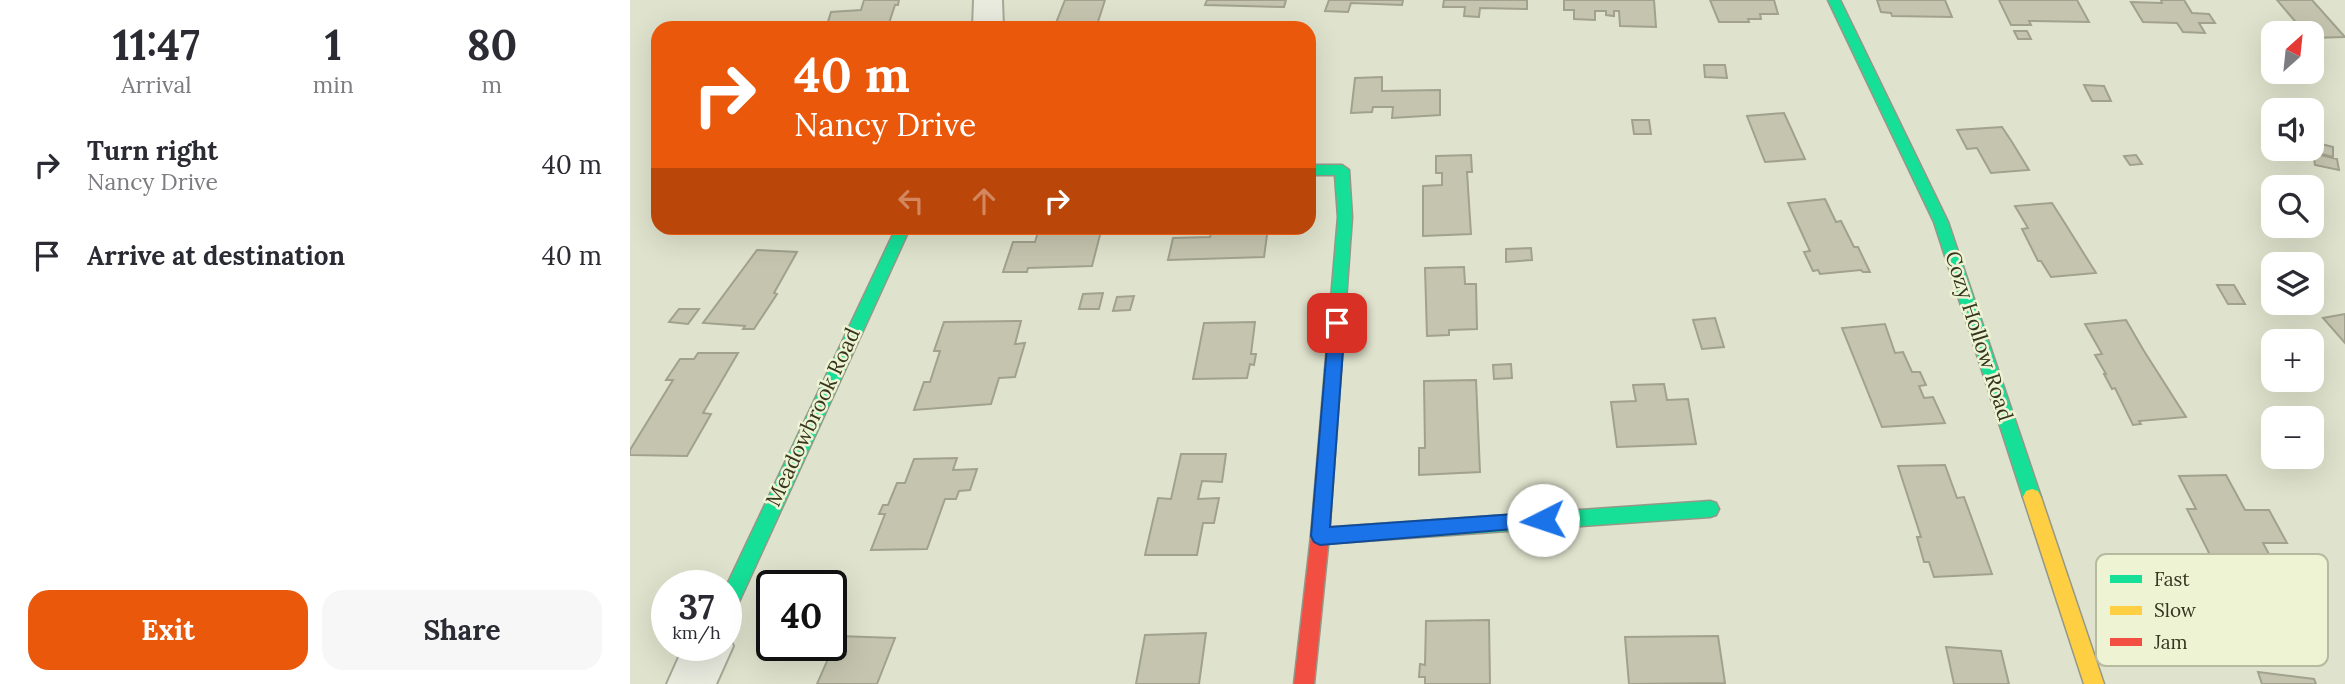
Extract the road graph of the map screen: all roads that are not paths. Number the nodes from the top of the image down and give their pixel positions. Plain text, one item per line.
1 (988, 0) edge
2 (1834, 0) edge
3 (988, 21) edge
4 (1316, 170) edge
5 (900, 235) edge
6 (1710, 509) dead end
7 (1320, 536) junction
8 (742, 574) edge
9 (702, 661) edge
10 (691, 684) edge
11 (1304, 684) edge
12 (2094, 684) edge

1 - 3 street
2 - 12 street, Cozy Hollow Road
4 - 7 street
5 - 8 street, Meadowbrook Road
6 - 7 street
7 - 11 street
9 - 10 street

